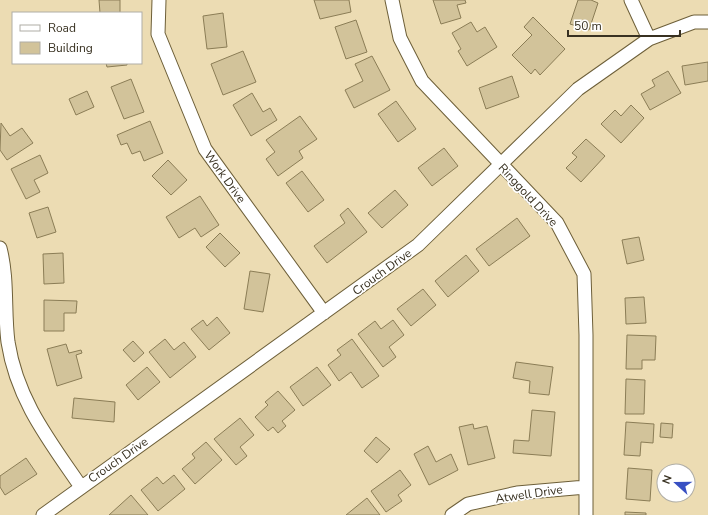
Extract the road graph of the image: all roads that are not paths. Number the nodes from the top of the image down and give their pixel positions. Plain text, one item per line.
1 (159, 0) edge
2 (392, 0) edge
3 (631, 0) edge
4 (708, 22) edge
5 (649, 39) junction
6 (501, 166) junction
7 (0, 248) edge
8 (324, 313) junction
9 (80, 487) junction
10 (586, 488) junction
11 (43, 515) edge
12 (452, 515) edge
13 (586, 515) edge

1 - 8 street, Work Drive
2 - 6 street, Ringgold Drive
3 - 5 street
4 - 5 street, Crouch Drive
5 - 6 street, Crouch Drive
6 - 8 street, Crouch Drive
6 - 10 street, Ringgold Drive
7 - 9 street
8 - 9 street, Crouch Drive
9 - 11 street, Crouch Drive
10 - 12 street, Atwell Drive
10 - 13 street, Ringgold Drive

